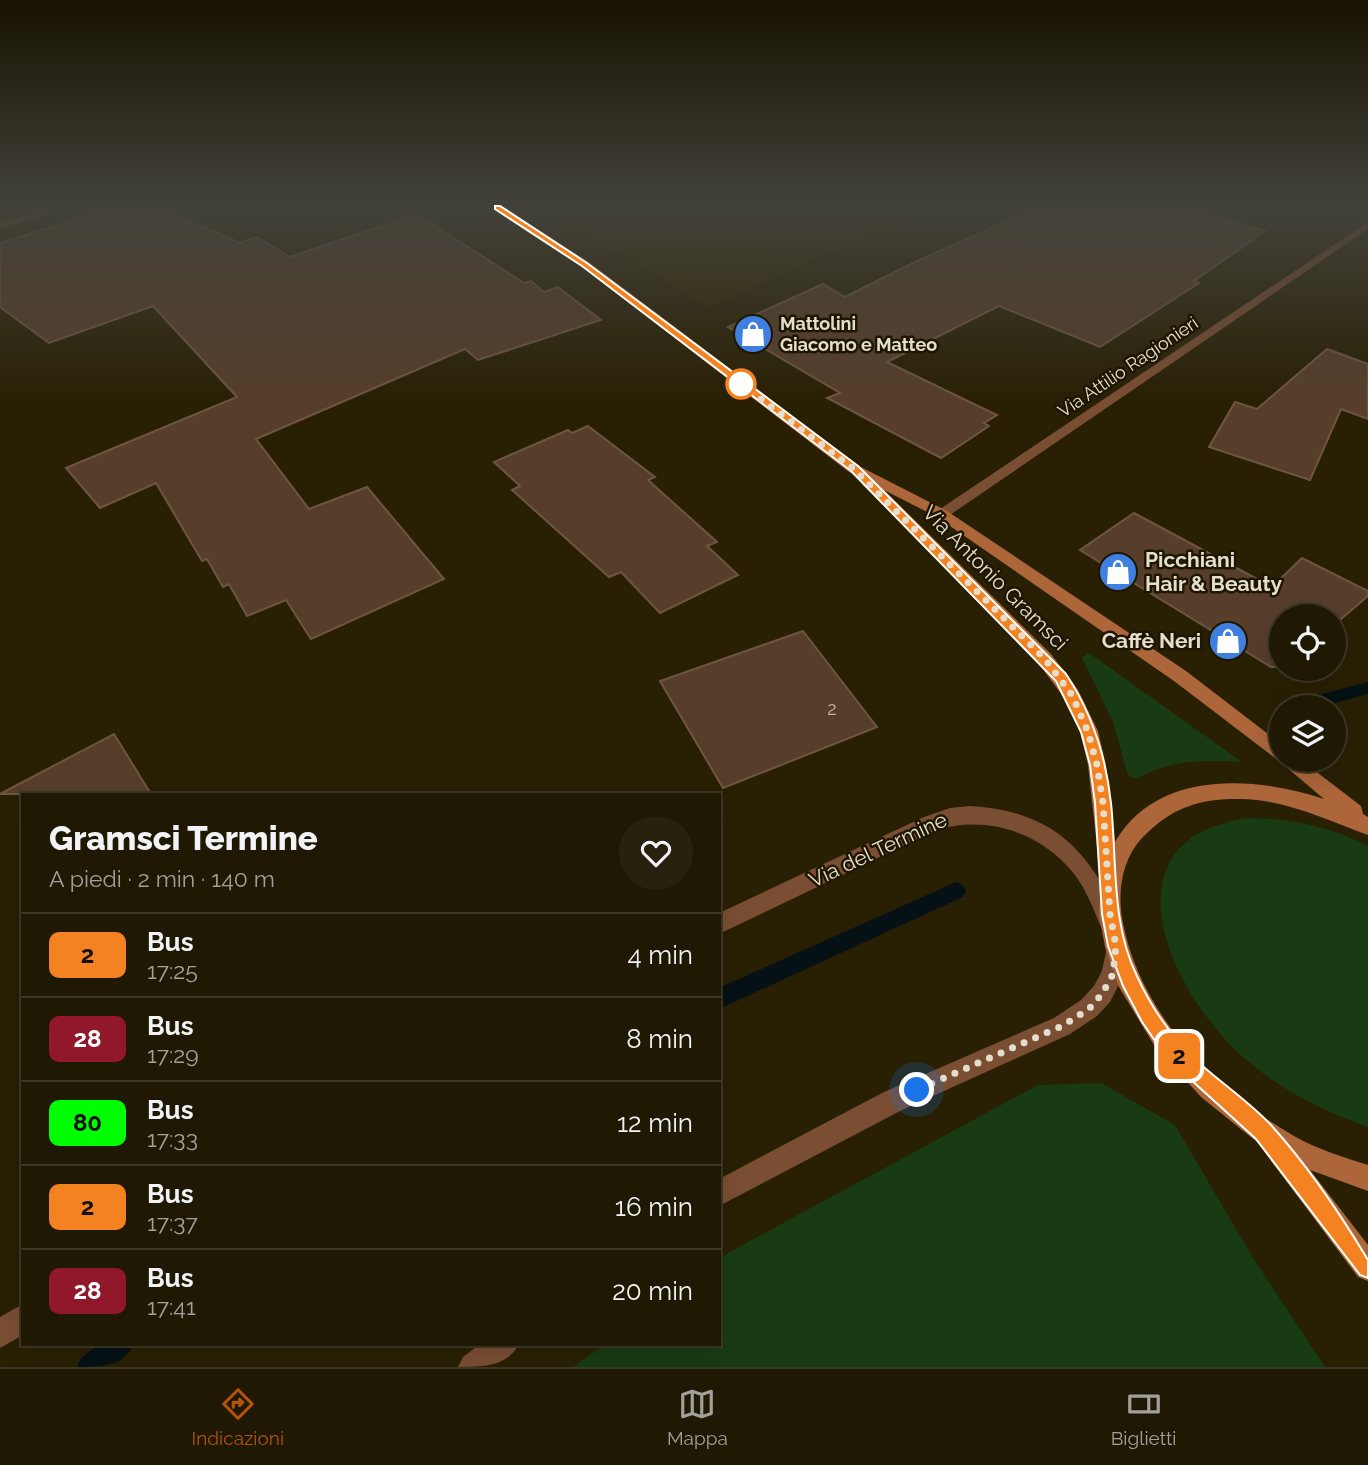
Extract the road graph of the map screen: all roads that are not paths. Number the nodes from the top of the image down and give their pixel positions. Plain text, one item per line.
1 (594, 272) edge
2 (1299, 272) edge
3 (854, 469) junction
4 (942, 514) junction
5 (1269, 745) edge
6 (1302, 772) edge
7 (1368, 824) edge
8 (1110, 896) junction
9 (721, 923) edge
10 (1115, 940) junction
11 (1263, 1132) junction
12 (1368, 1178) edge
13 (721, 1192) edge
14 (1368, 1267) edge
15 (21, 1319) edge
16 (0, 1334) edge
17 (501, 1346) edge
18 (474, 1367) edge

1 - 3 main road, Via Antonio Gramsci
2 - 4 street, Via Attilio Ragionieri
3 - 4 main road, Via Antonio Gramsci
3 - 8 main road, Via Antonio Gramsci
4 - 5 main road, Via Antonio Gramsci
6 - 7 main road
7 - 8 main road
8 - 10 main road, Via Antonio Gramsci
9 - 10 street, Via del Termine
10 - 11 main road, Via Antonio Gramsci
10 - 13 street
11 - 12 main road
11 - 14 main road
15 - 16 street
17 - 18 street

